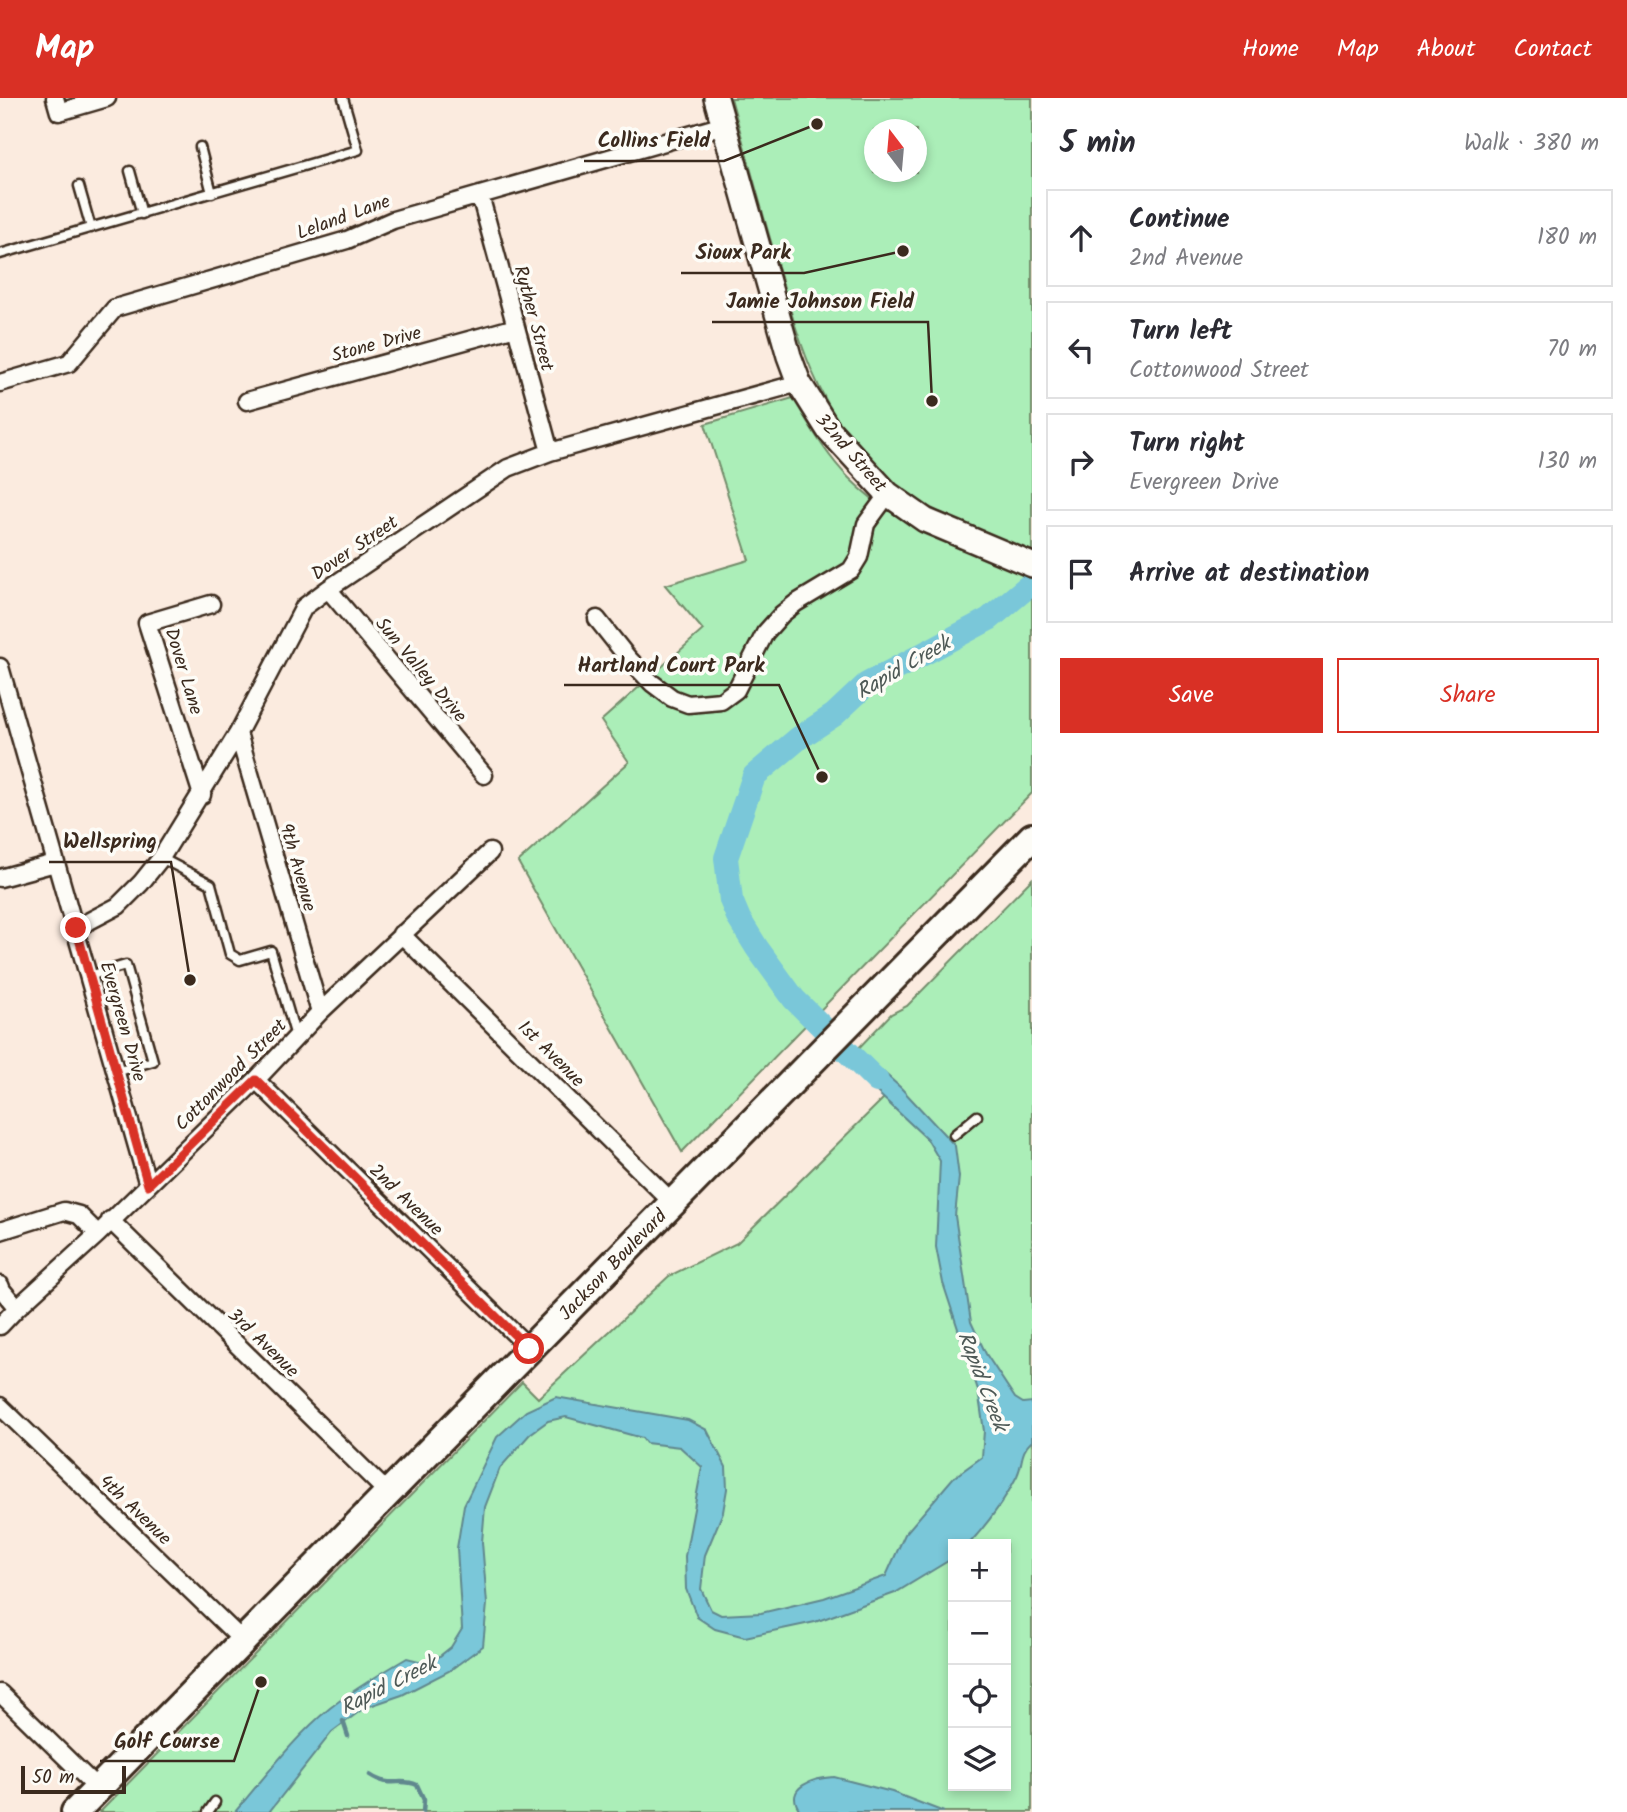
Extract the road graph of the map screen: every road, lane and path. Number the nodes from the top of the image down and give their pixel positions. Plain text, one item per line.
1 (107, 98) edge
2 (343, 98) edge
3 (716, 98) edge
4 (57, 105) edge
5 (724, 125) junction
6 (200, 147) dead end
7 (130, 171) dead end
8 (79, 186) dead end
9 (212, 193) junction
10 (480, 195) junction
11 (142, 214) junction
12 (91, 228) junction
13 (0, 254) edge
14 (516, 327) junction
15 (0, 383) edge
16 (799, 383) junction
17 (247, 401) dead end
18 (550, 452) junction
19 (888, 494) junction
20 (1024, 562) edge
21 (328, 589) junction
22 (211, 604) dead end
23 (597, 619) dead end
24 (0, 667) edge
25 (238, 733) junction
26 (484, 775) dead end
27 (202, 794) junction
28 (1032, 837) edge
29 (490, 852) dead end
30 (161, 858) junction
31 (55, 863) junction
32 (0, 878) edge
33 (76, 928) junction
34 (401, 934) junction
35 (89, 976) junction
36 (320, 1012) junction
37 (296, 1038) junction
38 (116, 1072) junction
39 (256, 1080) junction
40 (977, 1116) dead end
41 (954, 1135) dead end
42 (148, 1185) junction
43 (672, 1202) junction
44 (110, 1220) junction
45 (0, 1231) edge
46 (98, 1234) junction
47 (0, 1285) edge
48 (16, 1308) junction
49 (0, 1326) edge
50 (529, 1349) junction
51 (0, 1406) edge
52 (388, 1493) junction
53 (243, 1641) junction
54 (0, 1693) edge
55 (98, 1789) junction
56 (215, 1802) dead end
57 (75, 1812) edge
58 (208, 1812) edge

1 - 4 street
2 - 9 lane
3 - 5 street, 32nd Street
5 - 10 street, Leland Lane
5 - 16 street, 32nd Street
6 - 9 lane
7 - 11 lane
8 - 12 lane
9 - 11 lane
10 - 14 street, Ryther Street
10 - 15 street, Leland Lane
11 - 12 lane
12 - 13 lane
14 - 17 street, Stone Drive
14 - 18 street, Ryther Street
16 - 18 street, Dover Street
16 - 19 street, 32nd Street
18 - 21 street, Dover Street
19 - 20 street, 32nd Street
19 - 23 street
21 - 25 street, Dover Street
21 - 26 street, Sun Valley Drive
22 - 27 street, Dover Lane
24 - 31 street, Evergreen Drive
25 - 27 street, Dover Street
25 - 36 street, 9th Avenue
27 - 30 street, Dover Street
28 - 43 main road, Jackson Boulevard
29 - 34 street, Cottonwood Street
30 - 33 street, Dover Street
30 - 37 lane
31 - 32 street
31 - 33 street, Evergreen Drive
33 - 35 street, Evergreen Drive
34 - 36 street, Cottonwood Street
34 - 43 street, 1st Avenue
35 - 38 street, Evergreen Drive
35 - 38 lane
36 - 37 street, Cottonwood Street
37 - 39 street, Cottonwood Street
38 - 42 street, Evergreen Drive
39 - 42 street, Cottonwood Street
39 - 50 street, 2nd Avenue
40 - 41 lane
42 - 44 street, Cottonwood Street
43 - 50 main road, Jackson Boulevard
44 - 46 street, Cottonwood Street
44 - 52 street, 3rd Avenue
45 - 46 street
46 - 48 street, Cottonwood Street
47 - 48 street
48 - 49 street, Cottonwood Street
50 - 52 main road, Jackson Boulevard
51 - 53 street, 4th Avenue
52 - 53 main road, Jackson Boulevard
53 - 55 main road, Jackson Boulevard
54 - 55 street
55 - 57 main road, Jackson Boulevard
56 - 58 lane

